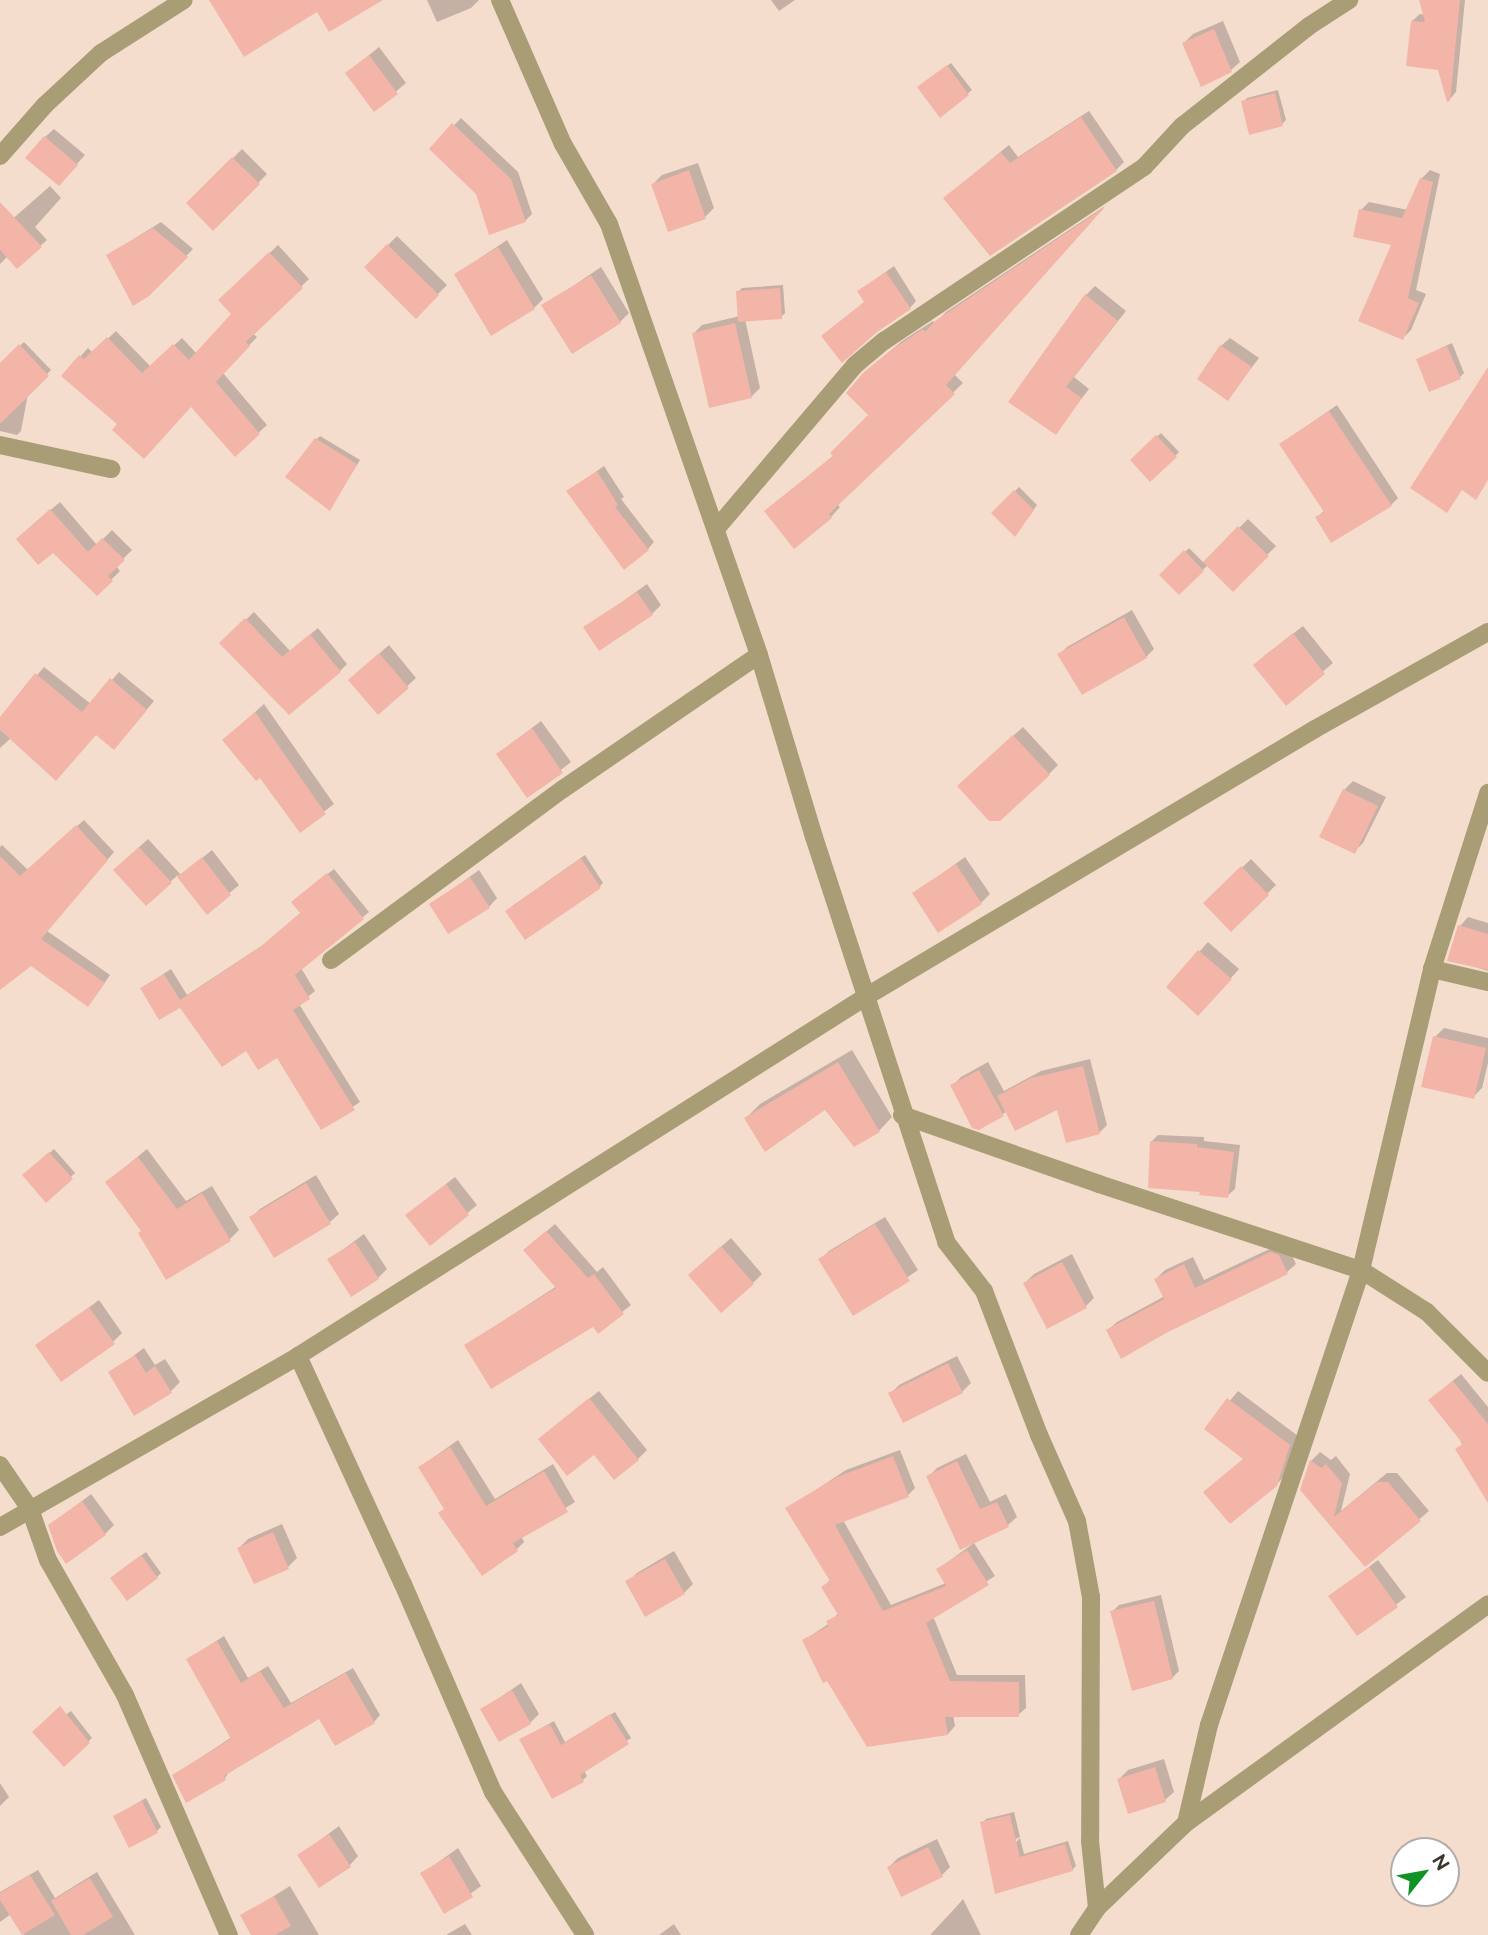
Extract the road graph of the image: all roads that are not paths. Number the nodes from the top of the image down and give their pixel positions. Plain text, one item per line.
1 (184, 0) edge
2 (500, 0) edge
3 (1349, 0) edge
4 (0, 156) edge
5 (0, 445) edge
6 (111, 469) dead end
7 (716, 529) junction
8 (1488, 632) edge
9 (759, 655) junction
10 (1488, 793) edge
11 (331, 960) dead end
12 (1432, 969) junction
13 (1488, 982) edge
14 (867, 996) junction
15 (902, 1115) junction
16 (1361, 1270) junction
17 (298, 1356) junction
18 (1488, 1373) edge
19 (0, 1465) edge
20 (30, 1509) junction
21 (0, 1527) edge
22 (1488, 1604) edge
23 (1186, 1823) junction
24 (1097, 1908) junction
25 (229, 1935) edge
26 (585, 1935) edge
27 (1079, 1935) edge

1 - 4 street
2 - 7 street
3 - 7 street
5 - 6 street
7 - 9 street
8 - 14 street
9 - 11 street
9 - 14 street
10 - 12 street
12 - 13 street
12 - 16 street
14 - 15 street
14 - 17 street
15 - 16 street
15 - 24 street
16 - 18 street
16 - 23 street
17 - 20 street
17 - 26 street
19 - 20 street
20 - 21 street
20 - 25 street
22 - 23 street
23 - 24 street
24 - 27 street

